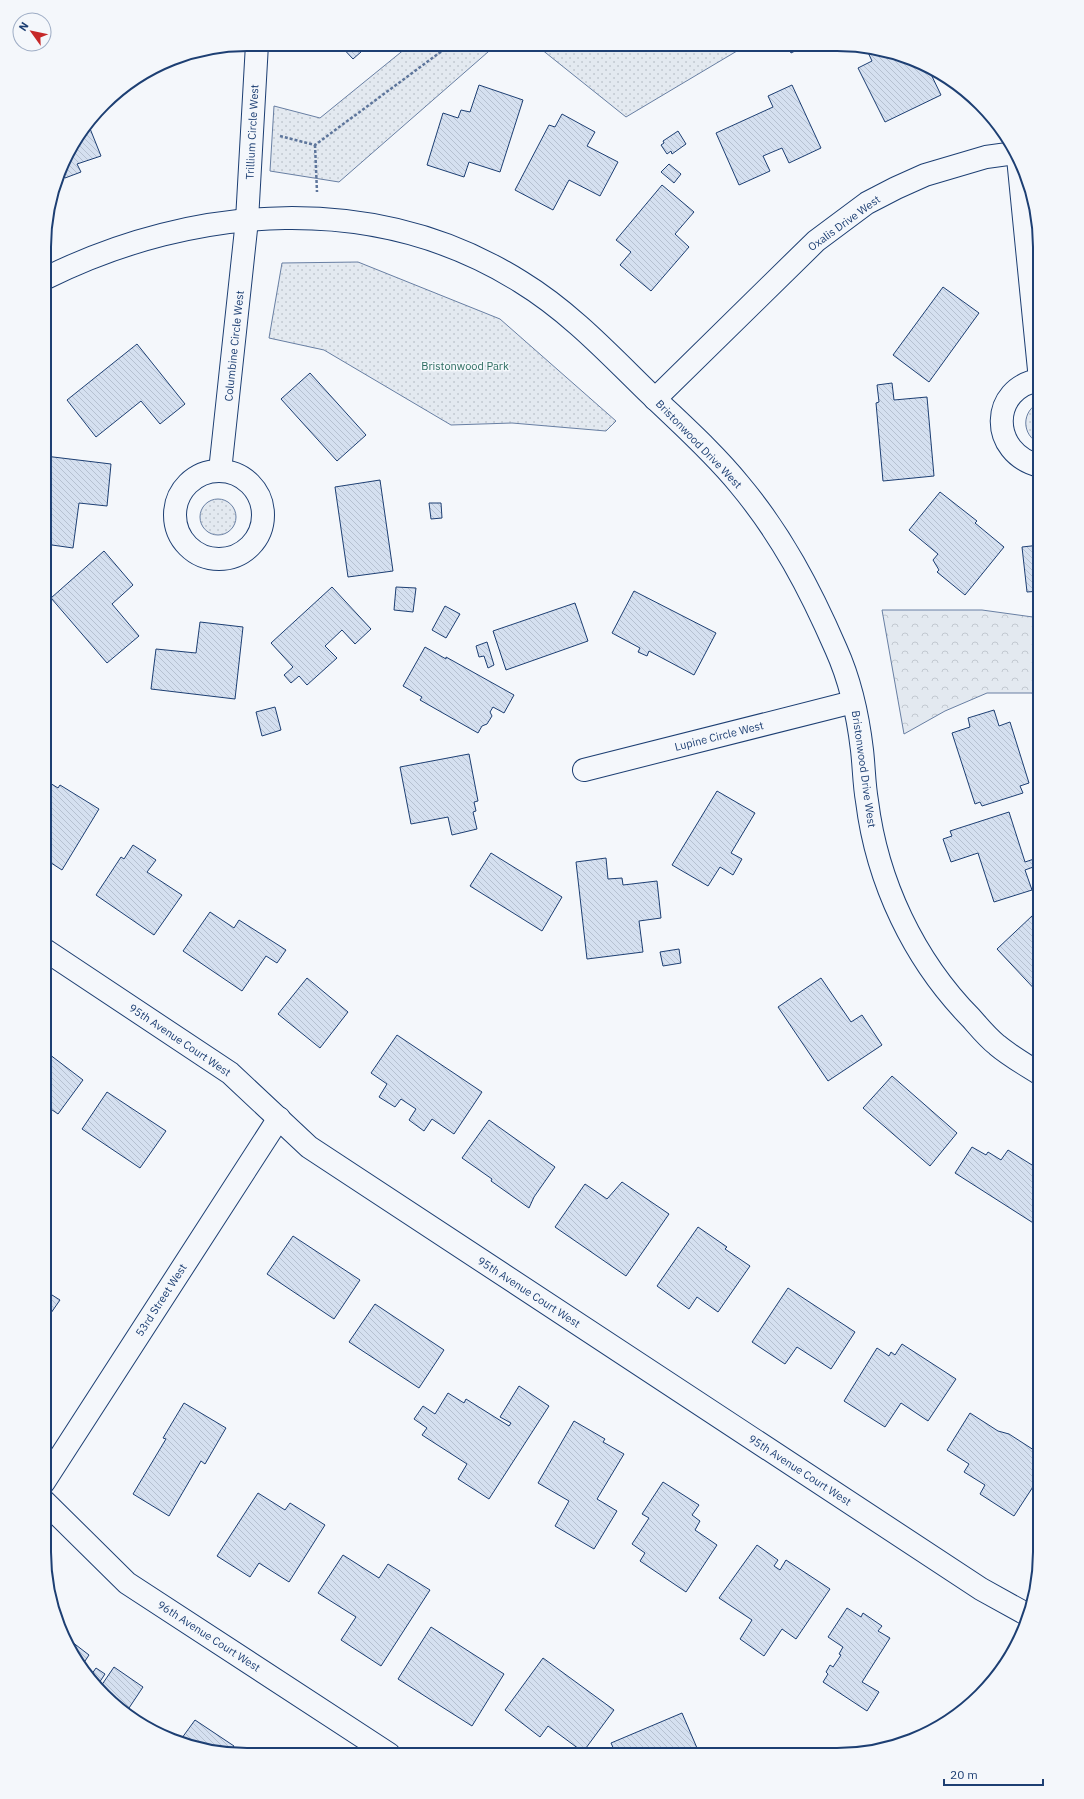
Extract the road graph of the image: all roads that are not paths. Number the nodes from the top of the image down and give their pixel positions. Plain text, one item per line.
1 (257, 51) edge
2 (1009, 153) edge
3 (1020, 176) edge
4 (247, 220) junction
5 (51, 275) edge
6 (1033, 309) edge
7 (1033, 381) edge
8 (655, 399) junction
9 (1033, 464) edge
10 (220, 471) dead end
11 (854, 702) junction
12 (584, 770) dead end
13 (51, 954) edge
14 (1033, 1069) edge
15 (278, 1118) junction
16 (51, 1471) edge
17 (51, 1508) edge
18 (1024, 1613) edge
19 (380, 1748) edge

1 - 4 street, Trillium Circle West
2 - 8 street, Oxalis Drive West
3 - 6 street
4 - 5 street, Bristonwood Drive West
4 - 8 street, Bristonwood Drive West
4 - 10 street, Columbine Circle West
7 - 9 street
8 - 11 street, Bristonwood Drive West
11 - 12 street, Lupine Circle West
11 - 14 street, Bristonwood Drive West
13 - 15 street, 95th Avenue Court West
15 - 16 street, 53rd Street West
15 - 18 street, 95th Avenue Court West
17 - 19 street, 96th Avenue Court West

